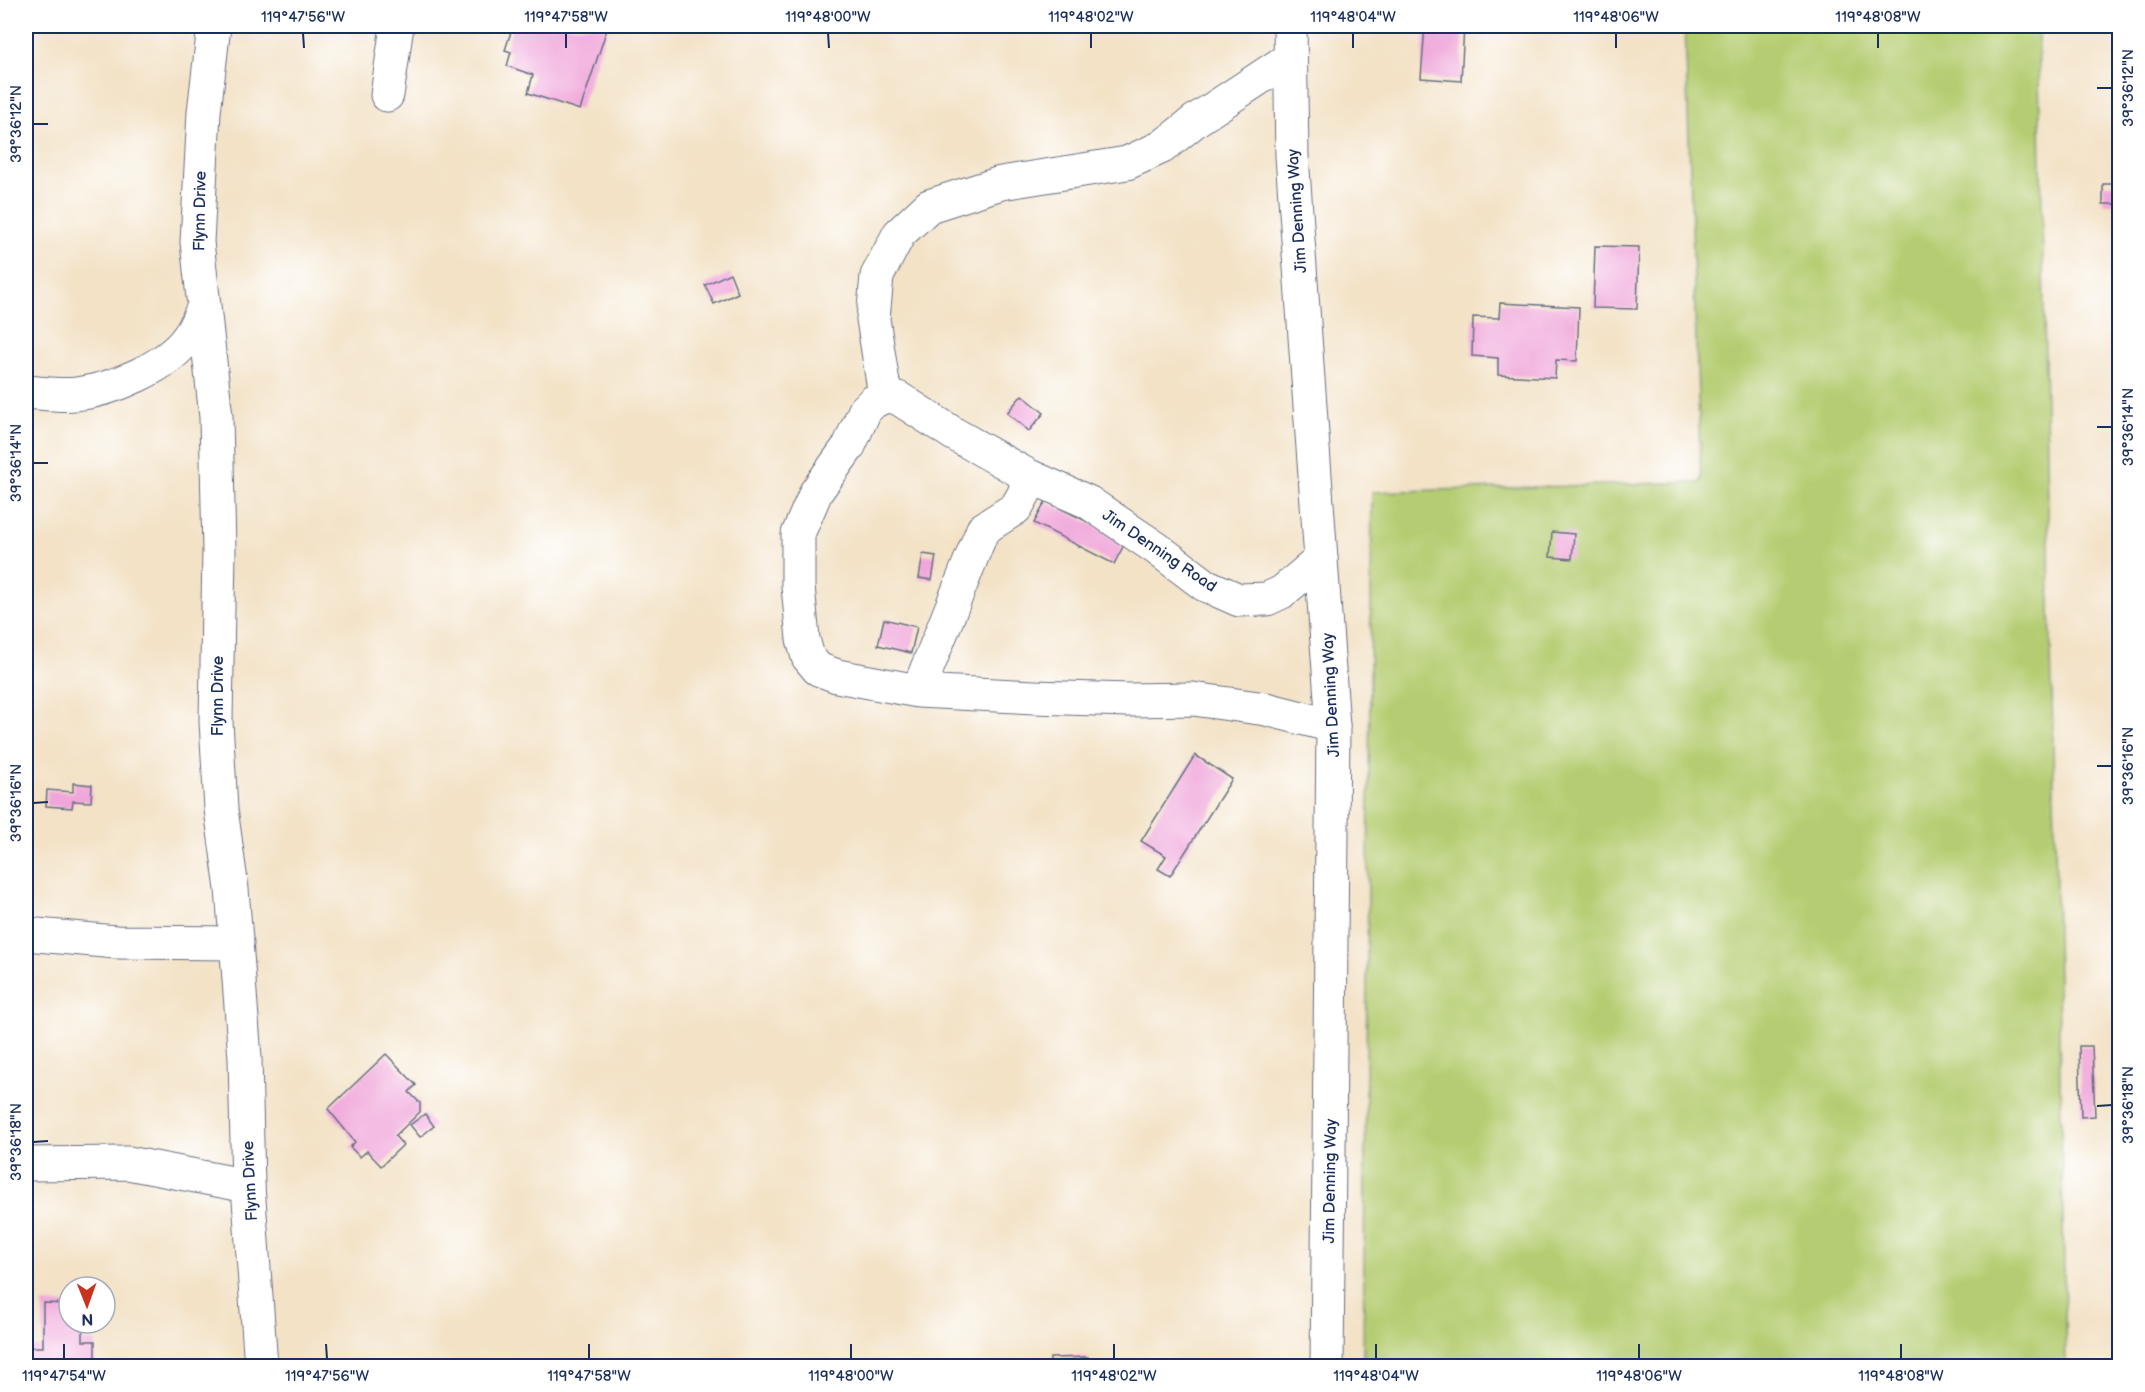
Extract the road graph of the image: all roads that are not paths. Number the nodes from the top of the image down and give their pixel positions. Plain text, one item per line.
1 (214, 26) edge
2 (397, 26) edge
3 (1290, 26) edge
4 (1290, 58) junction
5 (387, 95) dead end
6 (203, 308) junction
7 (26, 392) edge
8 (885, 396) junction
9 (1027, 475) junction
10 (1321, 559) junction
11 (918, 691) junction
12 (1333, 726) junction
13 (26, 934) edge
14 (237, 943) junction
15 (26, 1164) edge
16 (248, 1186) junction
17 (261, 1366) edge
18 (1327, 1366) edge

1 - 6 street, Flynn Drive
2 - 5 street
3 - 4 street, Jim Denning Way
4 - 8 street
4 - 10 street, Jim Denning Way
6 - 7 street
6 - 14 street, Flynn Drive
8 - 9 street, Jim Denning Road
8 - 11 street
9 - 10 street, Jim Denning Road
9 - 11 street
10 - 12 street, Jim Denning Way
11 - 12 street
12 - 18 street, Jim Denning Way
13 - 14 street
14 - 16 street, Flynn Drive
15 - 16 street
16 - 17 street, Flynn Drive

